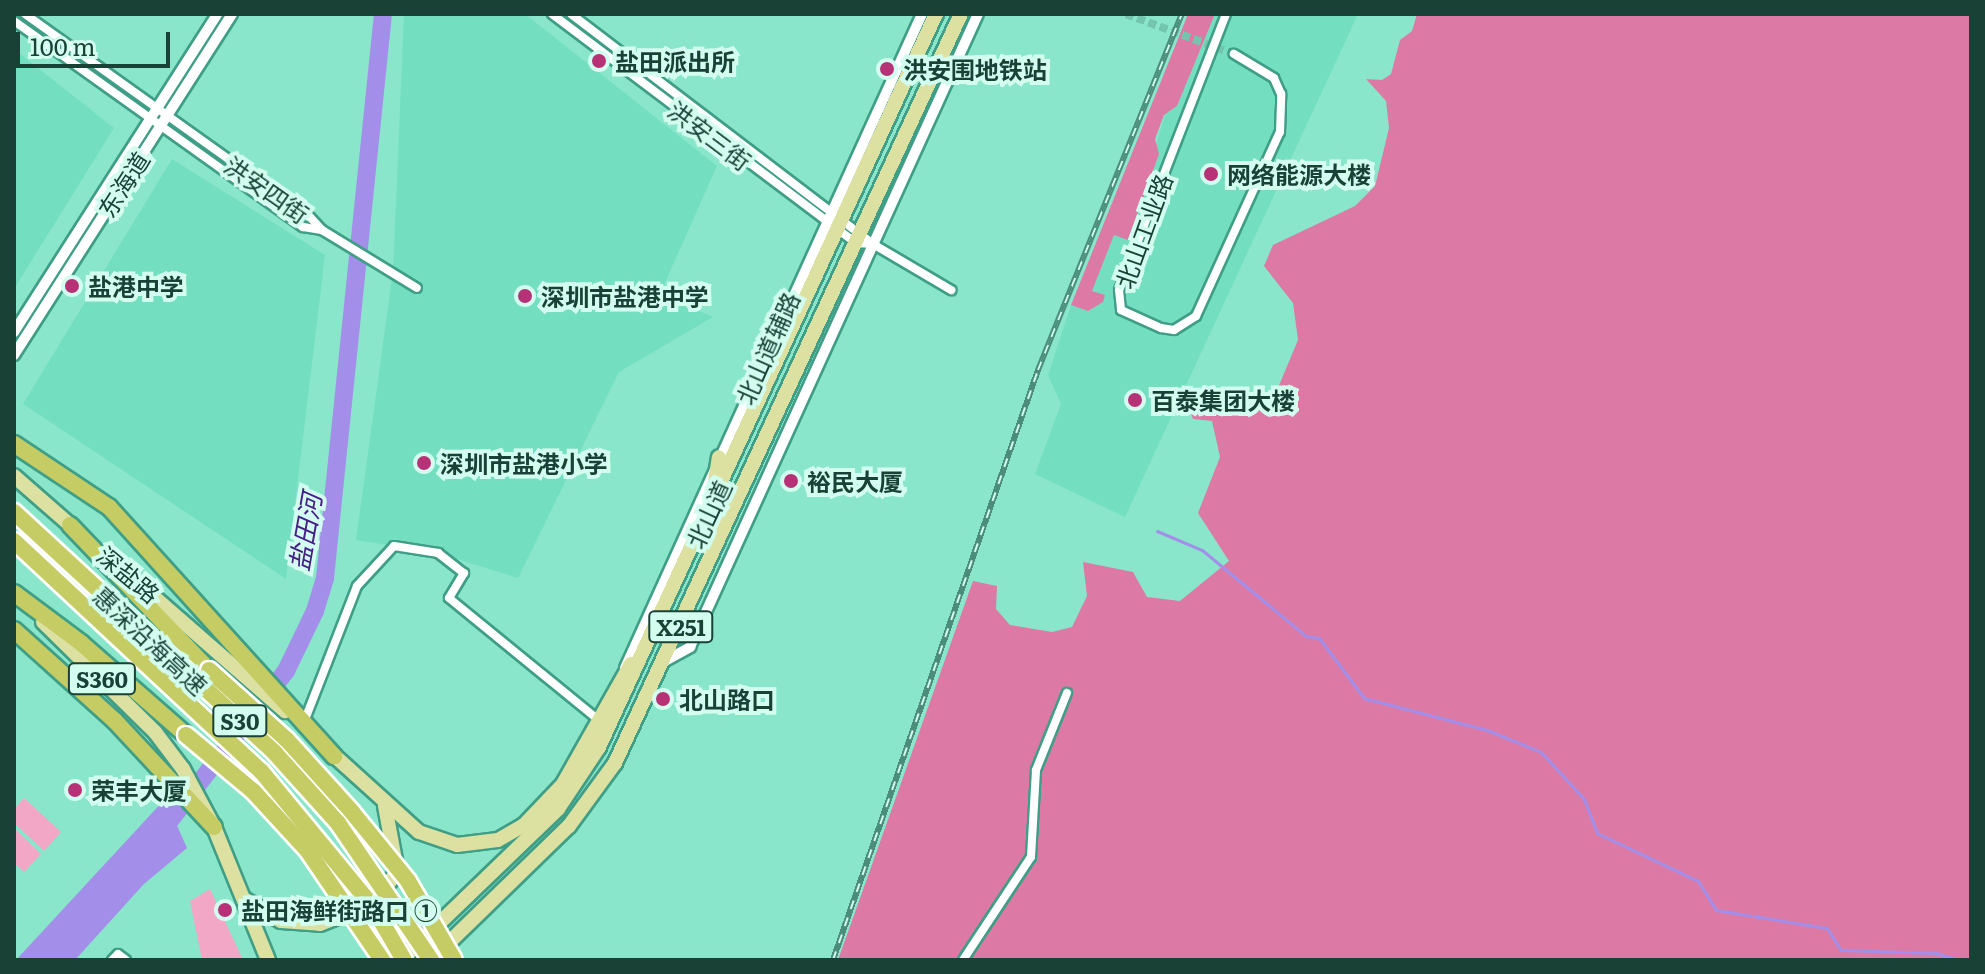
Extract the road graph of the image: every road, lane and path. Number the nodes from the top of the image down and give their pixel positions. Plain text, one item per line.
1 (25, 14) edge
2 (217, 14) edge
3 (232, 14) edge
4 (552, 14) edge
5 (571, 14) edge
6 (922, 14) edge
7 (936, 14) edge
8 (961, 14) edge
9 (978, 14) edge
10 (1226, 14) edge
11 (14, 21) edge
12 (1234, 54) tunnel mouth
13 (152, 115) junction
14 (162, 123) junction
15 (827, 215) junction
16 (840, 225) junction
17 (858, 238) junction
18 (873, 244) junction
19 (417, 288) dead end
20 (951, 290) dead end
21 (14, 332) edge
22 (14, 355) edge
23 (14, 444) edge
24 (719, 457) junction
25 (14, 476) edge
26 (712, 504) junction
27 (14, 512) edge
28 (70, 525) junction
29 (14, 541) edge
30 (14, 594) edge
31 (658, 623) junction
32 (14, 630) edge
33 (665, 661) junction
34 (252, 668) junction
35 (618, 685) junction
36 (1067, 693) dead end
37 (601, 721) junction
38 (300, 723) junction
39 (334, 756) joint
40 (178, 775) junction
41 (383, 802) junction
42 (214, 827) joint
43 (397, 872) junction
44 (242, 896) junction
45 (112, 960) edge
46 (126, 960) edge
47 (268, 960) edge
48 (382, 960) edge
49 (394, 960) edge
50 (402, 960) edge
51 (431, 960) edge
52 (454, 960) edge
53 (963, 960) edge

1 - 13 street, 洪安四街
2 - 13 street, 东海道
3 - 14 street, 东海道
4 - 15 street, 洪安三街
5 - 15 street, 洪安三街
6 - 15 street, 北山道辅路
7 - 16 main road, 北山道 / X251
8 - 17 main road, 北山道 / X251
9 - 18 street
10 - 12 street, 北山工业路
11 - 13 street, 洪安四街
13 - 14 street, 洪安四街
13 - 21 street, 东海道
14 - 19 street, 洪安四街
14 - 22 street, 东海道
15 - 16 street, 洪安三街
15 - 24 street, 北山道辅路
16 - 17 street, 洪安三街
16 - 26 main road, 北山道 / X251
17 - 18 street
17 - 33 main road, 北山道 / X251
18 - 20 street
18 - 33 street
23 - 34 highway
24 - 26 main road
24 - 35 street, 北山道辅路
25 - 28 main road, 深盐路
26 - 31 main road, 北山道 / X251
27 - 51 highway, 惠深沿海高速 / S30, bridge
28 - 34 main road, 深盐路
28 - 52 highway, bridge
29 - 50 highway, 惠深沿海高速 / S30, bridge
30 - 40 main road, S360
30 - 48 highway, bridge
31 - 35 main road
31 - 50 main road, 北山道 / X251
32 - 40 highway
33 - 51 main road, 北山道 / X251
34 - 38 main road, 深盐路
34 - 38 highway
35 - 37 main road
36 - 53 street
37 - 38 street
37 - 41 main road
38 - 39 highway
39 - 41 main road
40 - 42 highway
41 - 43 main road
42 - 44 main road
43 - 44 main road
43 - 49 main road
44 - 47 main road
45 - 46 street

